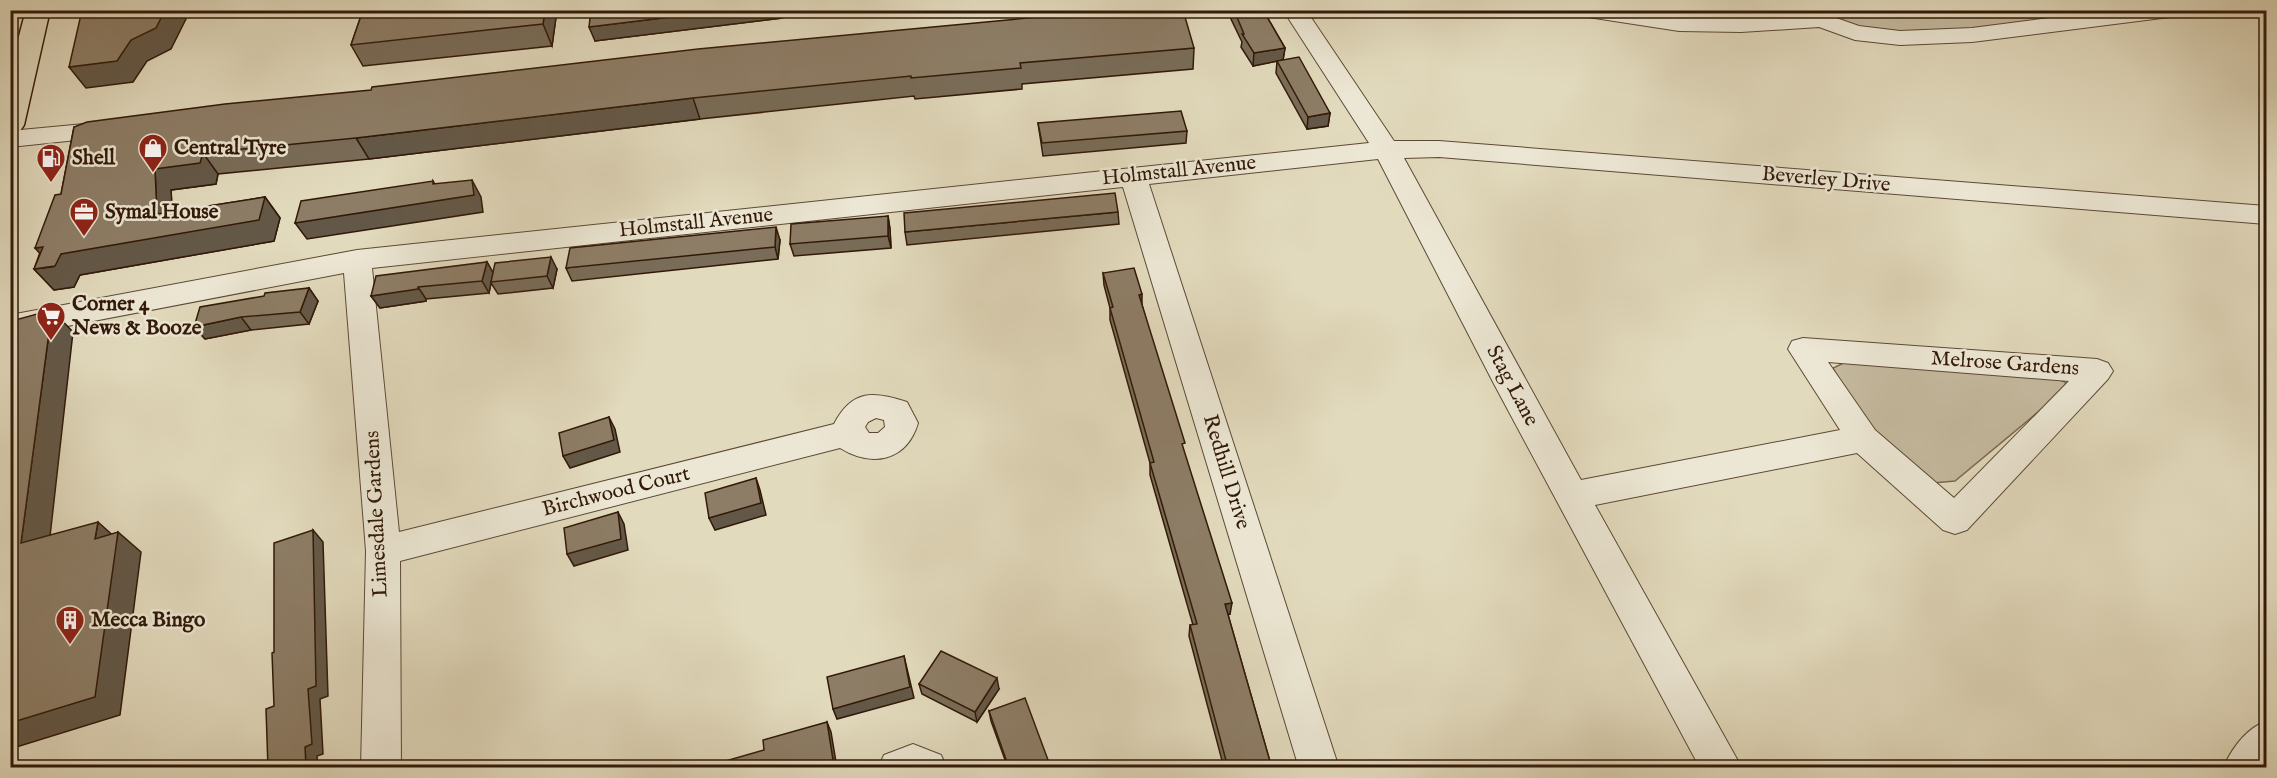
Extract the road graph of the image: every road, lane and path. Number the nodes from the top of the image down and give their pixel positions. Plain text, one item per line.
1 (38, 10) edge
2 (1294, 10) edge
3 (1588, 10) edge
4 (2170, 10) edge
5 (1820, 15) edge
6 (11, 125) edge
7 (142, 126) edge
8 (1386, 150) junction
9 (1133, 176) junction
10 (2266, 215) edge
11 (357, 260) junction
12 (10, 326) edge
13 (849, 433) dead end
14 (1863, 439) junction
15 (1572, 496) junction
16 (383, 551) junction
17 (2266, 740) edge
18 (381, 768) edge
19 (898, 768) edge
20 (927, 768) edge
21 (1320, 768) edge
22 (1722, 768) edge
23 (2243, 768) edge

1 - 6 main road
2 - 8 street, Stag Lane
3 - 5 street
4 - 5 street
6 - 7 street
8 - 9 street, Holmstall Avenue
8 - 10 street, Beverley Drive
8 - 15 street, Stag Lane
9 - 11 street, Holmstall Avenue
9 - 21 street, Redhill Drive
11 - 12 street, Holmstall Avenue
11 - 16 street, Limesdale Gardens
13 - 16 street, Birchwood Court
14 - 14 street, Melrose Gardens
14 - 15 street
15 - 22 street, Stag Lane
16 - 18 street, Limesdale Gardens
17 - 23 street
19 - 20 street

